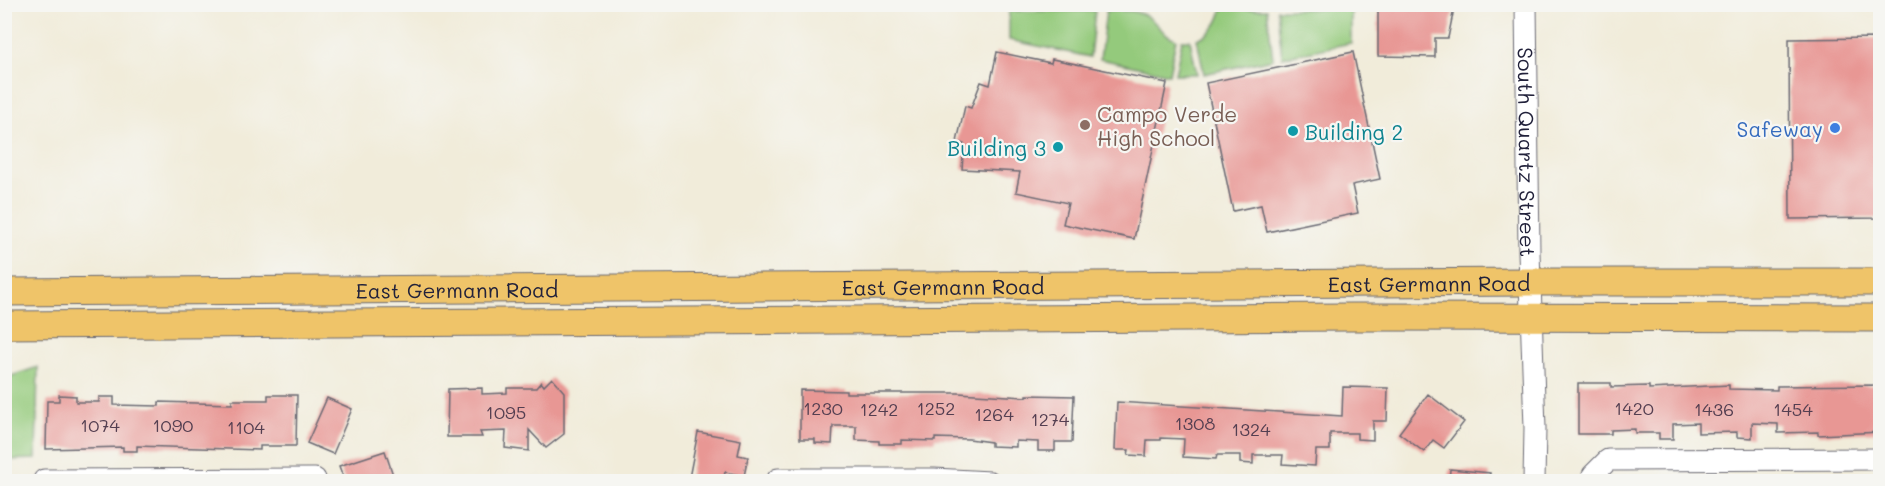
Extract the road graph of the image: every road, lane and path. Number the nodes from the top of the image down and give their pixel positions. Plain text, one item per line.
1 (1526, 4) edge
2 (1530, 282) junction
3 (1881, 282) edge
4 (4, 292) edge
5 (1531, 318) junction
6 (1881, 318) edge
7 (4, 325) edge
8 (1881, 459) edge
9 (1593, 478) edge
10 (315, 480) edge
11 (778, 480) edge
12 (44, 481) edge
13 (990, 482) edge
14 (1534, 482) edge

1 - 2 street, South Quartz Street
2 - 3 main road, East Germann Road
2 - 4 main road, East Germann Road
2 - 5 street, South Quartz Street
5 - 6 main road, East Germann Road
5 - 7 main road, East Germann Road
5 - 14 street, South Quartz Street
8 - 9 street
10 - 12 street
11 - 13 street

